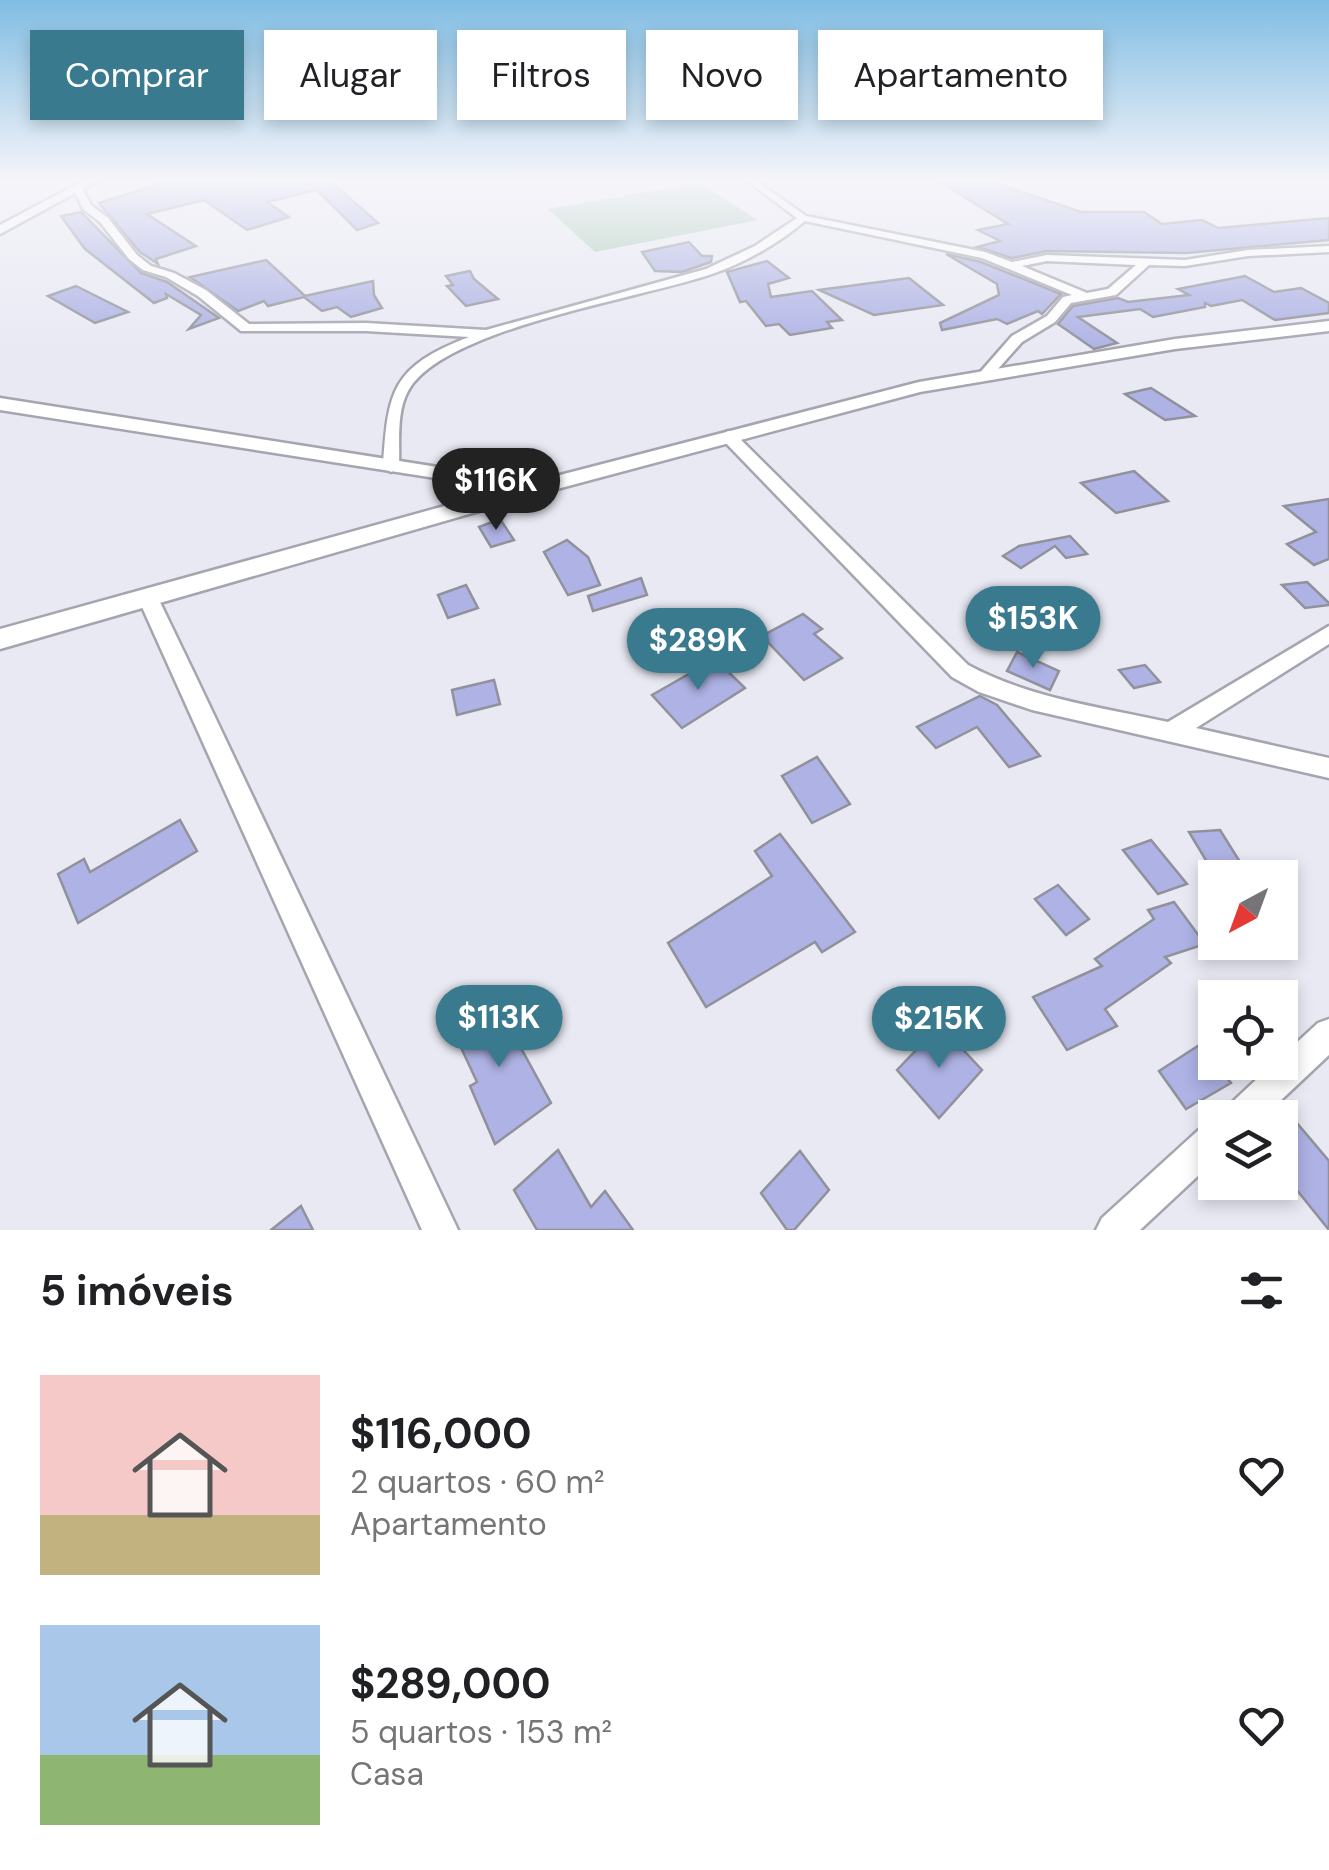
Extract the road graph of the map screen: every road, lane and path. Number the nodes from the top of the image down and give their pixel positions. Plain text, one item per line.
1 (117, 237) edge
2 (778, 237) edge
3 (901, 237) edge
4 (1329, 250) edge
5 (1013, 264) junction
6 (1146, 264) junction
7 (1059, 286) junction
8 (1086, 297) junction
9 (1067, 300) junction
10 (1329, 326) edge
11 (488, 334) junction
12 (984, 376) junction
13 (0, 404) edge
14 (728, 436) junction
15 (390, 467) junction
16 (534, 488) junction
17 (148, 598) junction
18 (1329, 634) edge
19 (0, 639) edge
20 (1174, 730) junction
21 (1329, 768) edge
22 (1329, 1034) edge
23 (1258, 1100) edge
24 (1198, 1153) edge
25 (440, 1230) edge
26 (1114, 1230) edge

1 - 11 street
2 - 11 street
3 - 5 street
4 - 6 street
5 - 6 street
5 - 7 street
6 - 8 street
7 - 8 street
7 - 9 street
8 - 9 street
9 - 12 street
10 - 12 street
11 - 15 street
12 - 14 street
13 - 15 street
14 - 16 street
14 - 20 street
15 - 16 street
16 - 17 street
17 - 19 street
17 - 25 street
18 - 20 street
20 - 21 street
22 - 23 street
24 - 26 street

